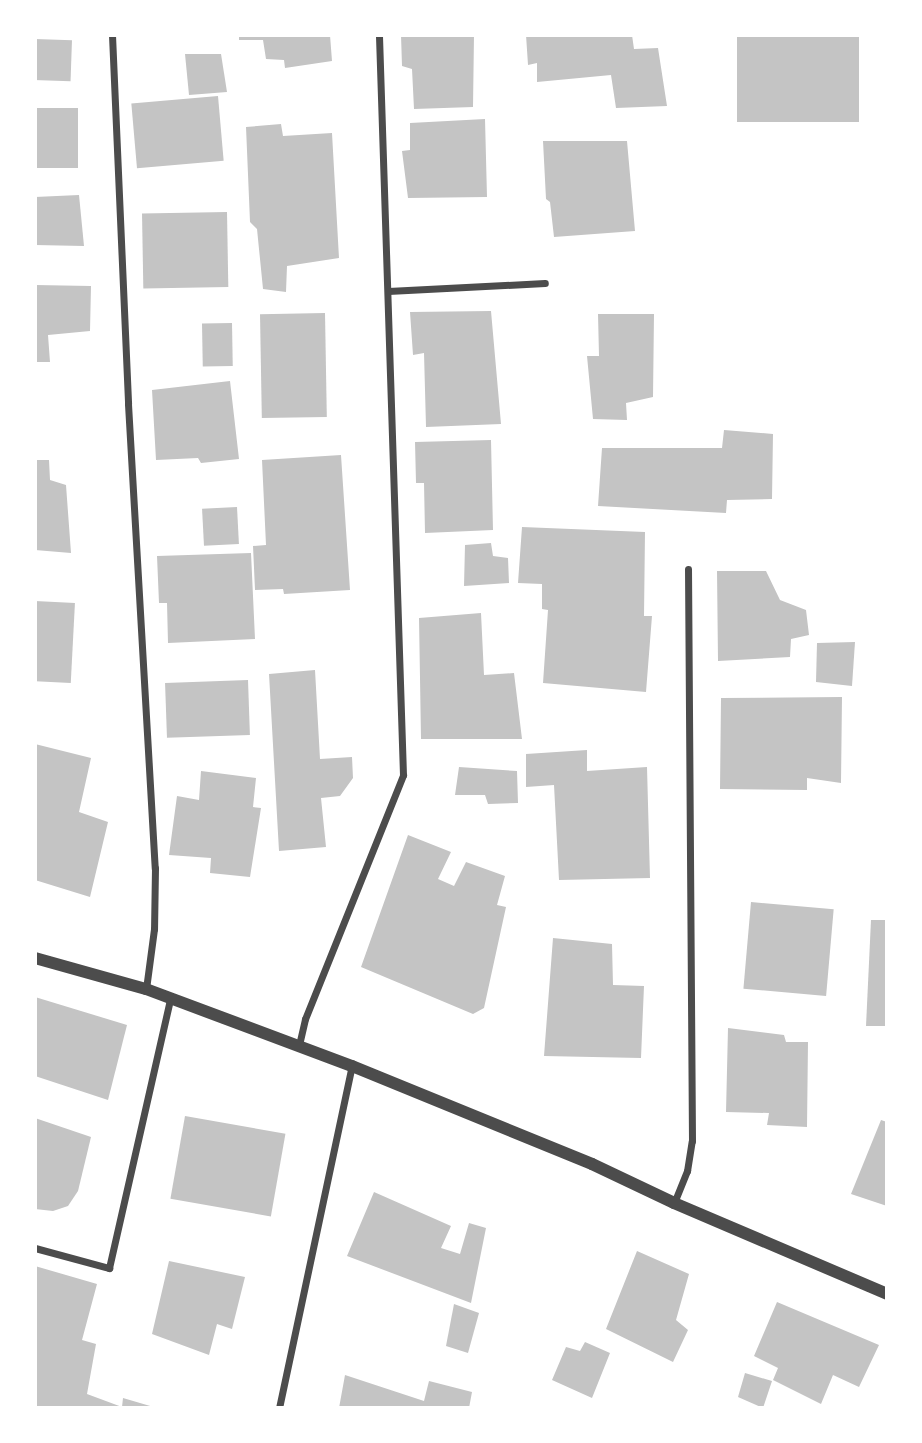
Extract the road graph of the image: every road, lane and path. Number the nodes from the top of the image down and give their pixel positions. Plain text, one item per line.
1 (112, 35) edge
2 (379, 35) edge
3 (545, 283) dead end
4 (388, 291) junction
5 (688, 569) dead end
6 (35, 958) edge
7 (146, 989) junction
8 (170, 999) junction
9 (299, 1045) junction
10 (352, 1066) junction
11 (674, 1203) junction
12 (35, 1248) edge
13 (887, 1294) edge
14 (279, 1408) edge

1 - 7 street
2 - 4 street
3 - 4 street
4 - 9 street
5 - 11 street
6 - 7 street
7 - 8 street
8 - 9 street
8 - 12 street
9 - 10 street
10 - 11 street
10 - 14 street
11 - 13 street

